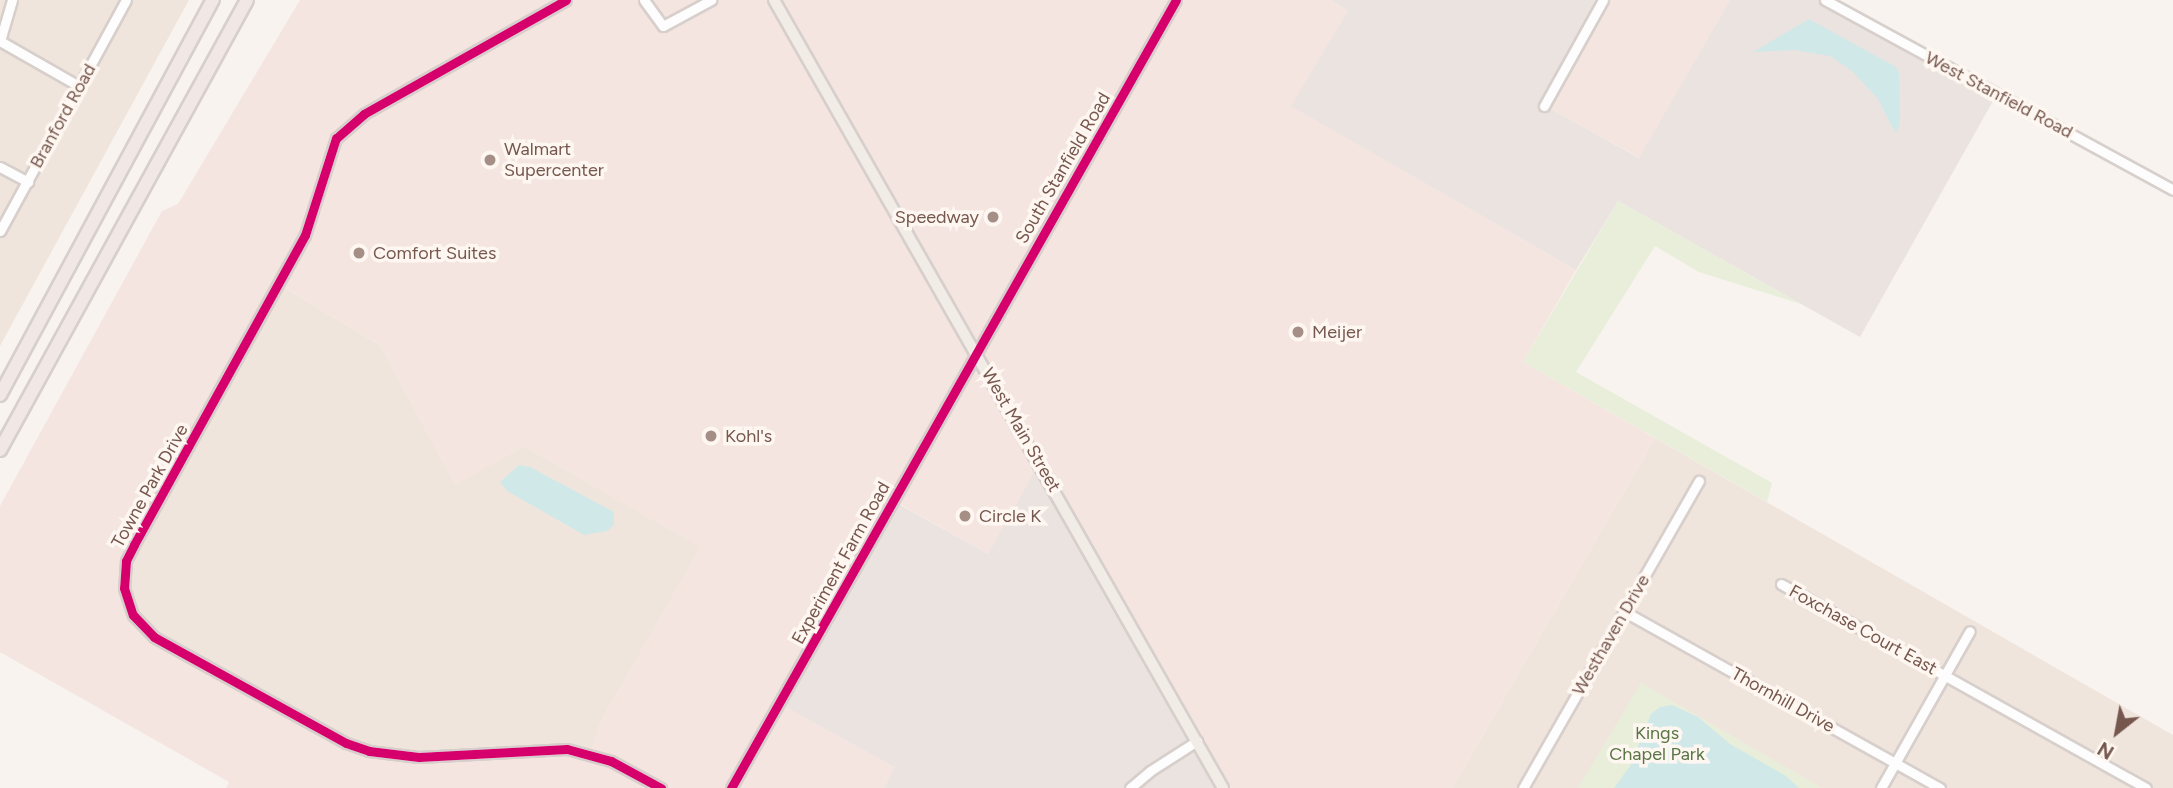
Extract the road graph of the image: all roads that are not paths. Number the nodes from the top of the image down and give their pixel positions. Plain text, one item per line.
1 (12, 0) edge
2 (126, 0) edge
3 (212, 0) edge
4 (247, 0) edge
5 (256, 0) edge
6 (566, 0) edge
7 (644, 0) edge
8 (711, 0) edge
9 (774, 0) edge
10 (1176, 0) edge
11 (1603, 0) edge
12 (1825, 0) edge
13 (0, 41) edge
14 (79, 86) junction
15 (195, 96) junction
16 (1544, 106) dead end
17 (0, 167) edge
18 (27, 182) junction
19 (2173, 190) edge
20 (0, 231) edge
21 (976, 351) junction
22 (0, 396) edge
23 (0, 450) edge
24 (1699, 481) dead end
25 (1781, 584) dead end
26 (1625, 612) junction
27 (1970, 631) dead end
28 (1945, 675) junction
29 (1197, 741) junction
30 (1895, 763) junction
31 (661, 788) edge
32 (731, 788) edge
33 (1130, 788) edge
34 (1223, 788) edge
35 (1523, 788) edge
36 (1881, 788) edge
37 (1940, 788) edge
38 (2146, 788) edge

1 - 13 street
2 - 14 street, Branford Road
3 - 22 highway
4 - 15 highway
5 - 15 highway
6 - 31 street, Towne Park Drive
7 - 8 street
9 - 21 main road, West Main Street
10 - 21 street, South Stanfield Road
11 - 16 street
12 - 19 street, West Stanfield Road
13 - 14 street
14 - 18 street, Branford Road
15 - 23 highway
17 - 18 street
18 - 20 street, Branford Road
21 - 29 main road, West Main Street
21 - 32 street, Experiment Farm Road
24 - 26 street, Westhaven Drive
25 - 28 street, Foxchase Court East
26 - 30 street, Thornhill Drive
26 - 35 street, Westhaven Drive
27 - 28 street
28 - 30 street
28 - 38 street, Foxchase Court East
29 - 33 street
29 - 34 main road, West Main Street
30 - 36 street
30 - 37 street, Thornhill Drive

